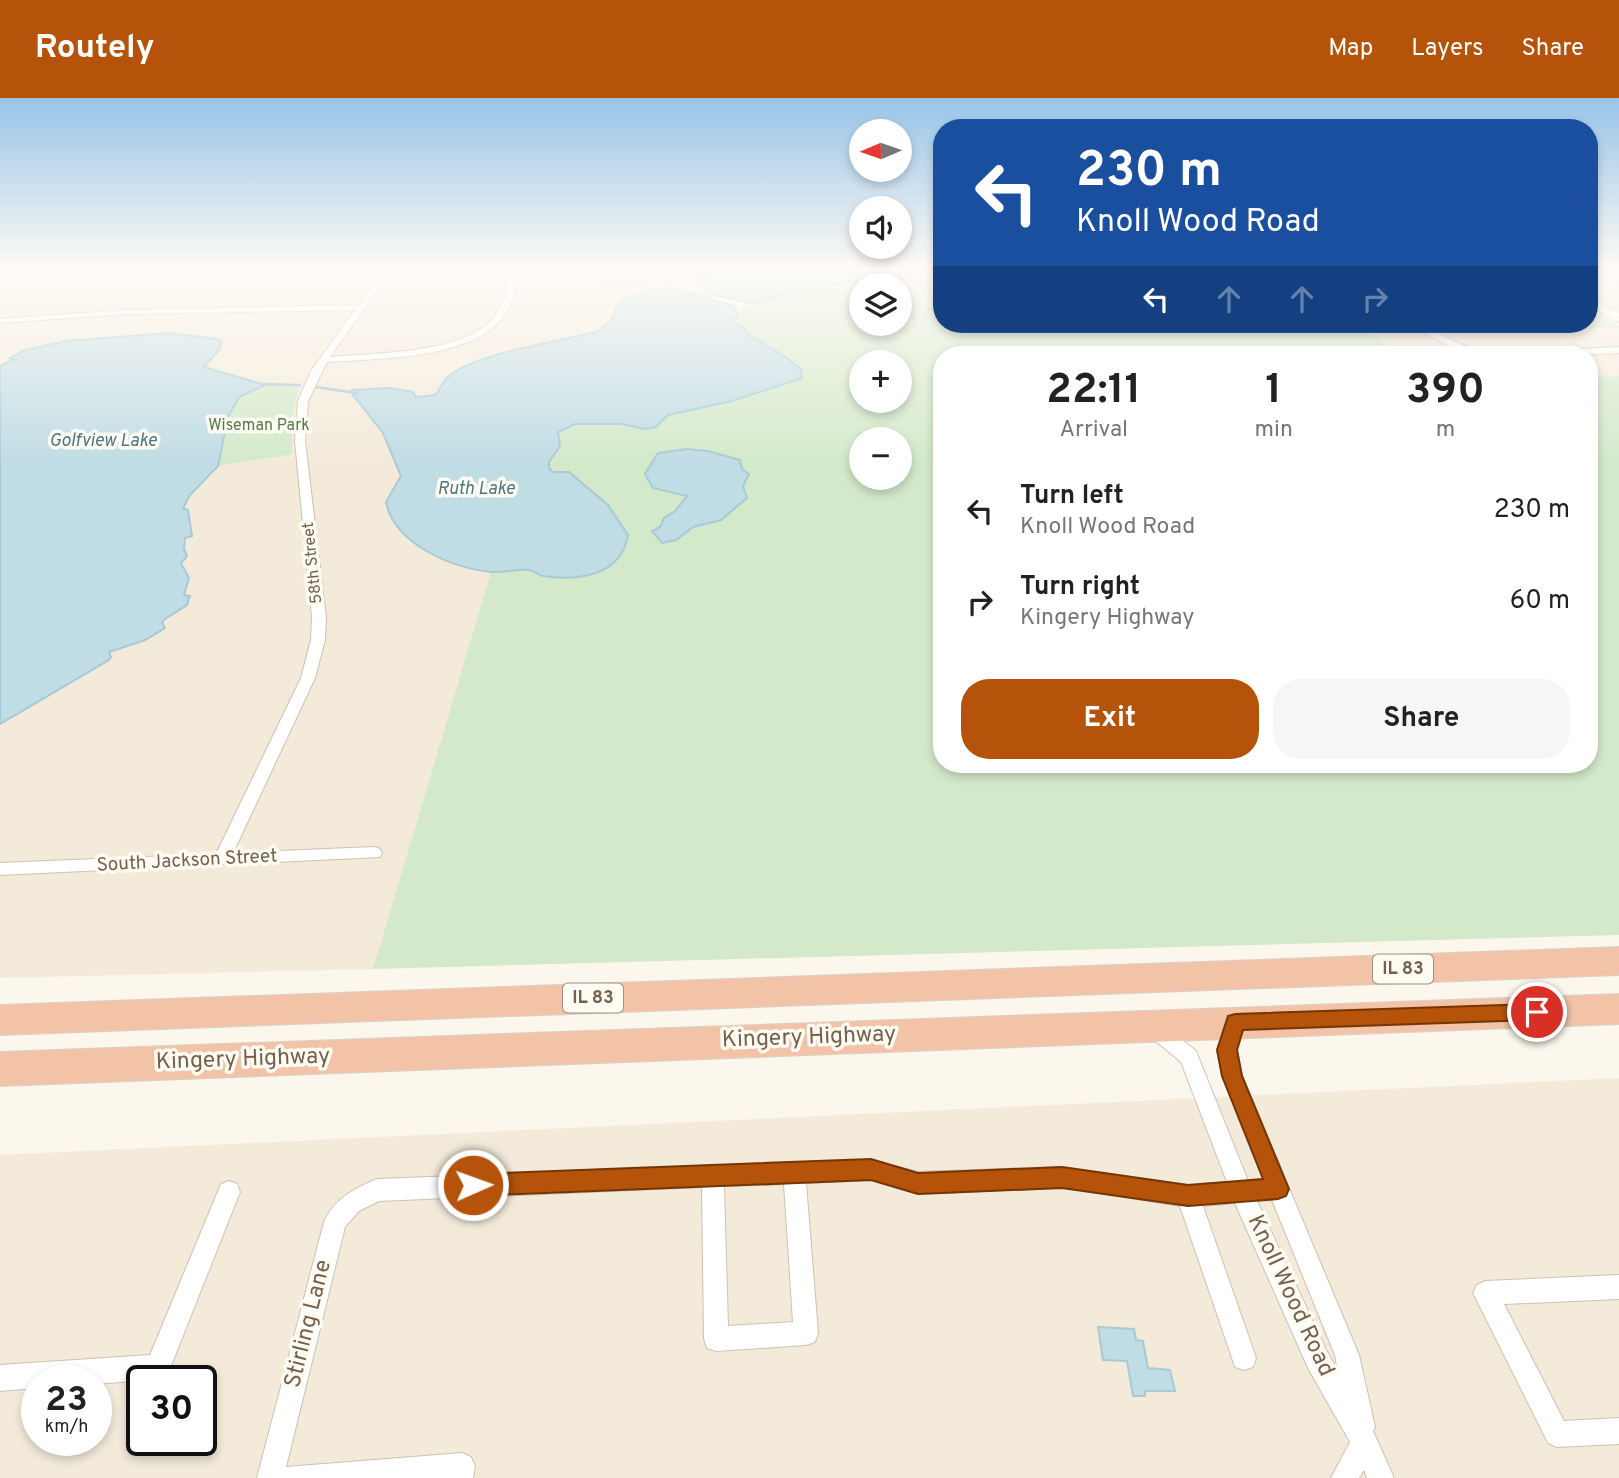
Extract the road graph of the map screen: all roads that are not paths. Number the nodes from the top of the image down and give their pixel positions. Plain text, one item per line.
1 (340, 336) edge
2 (469, 336) edge
3 (1435, 336) edge
4 (1461, 346) edge
5 (1598, 350) edge
6 (1619, 350) edge
7 (324, 360) junction
8 (374, 853) dead end
9 (222, 858) junction
10 (0, 869) edge
11 (1619, 961) edge
12 (1619, 1009) edge
13 (0, 1020) edge
14 (1235, 1022) junction
15 (1124, 1026) junction
16 (0, 1069) edge
17 (794, 1173) junction
18 (713, 1176) junction
19 (1278, 1189) junction
20 (1241, 1191) junction
21 (229, 1192) dead end
22 (1188, 1196) junction
23 (1619, 1287) edge
24 (1244, 1358) dead end
25 (0, 1378) edge
26 (1619, 1432) edge
27 (1365, 1442) junction
28 (270, 1478) edge
29 (291, 1478) edge
30 (460, 1478) edge
31 (1344, 1478) edge
32 (1381, 1478) edge

1 - 7 street, 58th Street
2 - 7 street
3 - 4 street
5 - 6 street
7 - 9 street, 58th Street
8 - 9 street, South Jackson Street
9 - 10 street, South Jackson Street
11 - 13 highway, IL 83
12 - 14 highway, Kingery Highway
14 - 15 highway, Kingery Highway
14 - 19 street, Knoll Wood Road
15 - 16 highway, Kingery Highway
15 - 20 street, Knoll Wood Road
17 - 18 street
17 - 18 street
17 - 22 street
18 - 28 street, Stirling Lane
19 - 20 street
19 - 27 street, Knoll Wood Road
20 - 22 street
20 - 27 street, Knoll Wood Road
21 - 25 street
22 - 24 street
23 - 26 street
27 - 31 street
27 - 32 street, Knoll Wood Road
29 - 30 street

